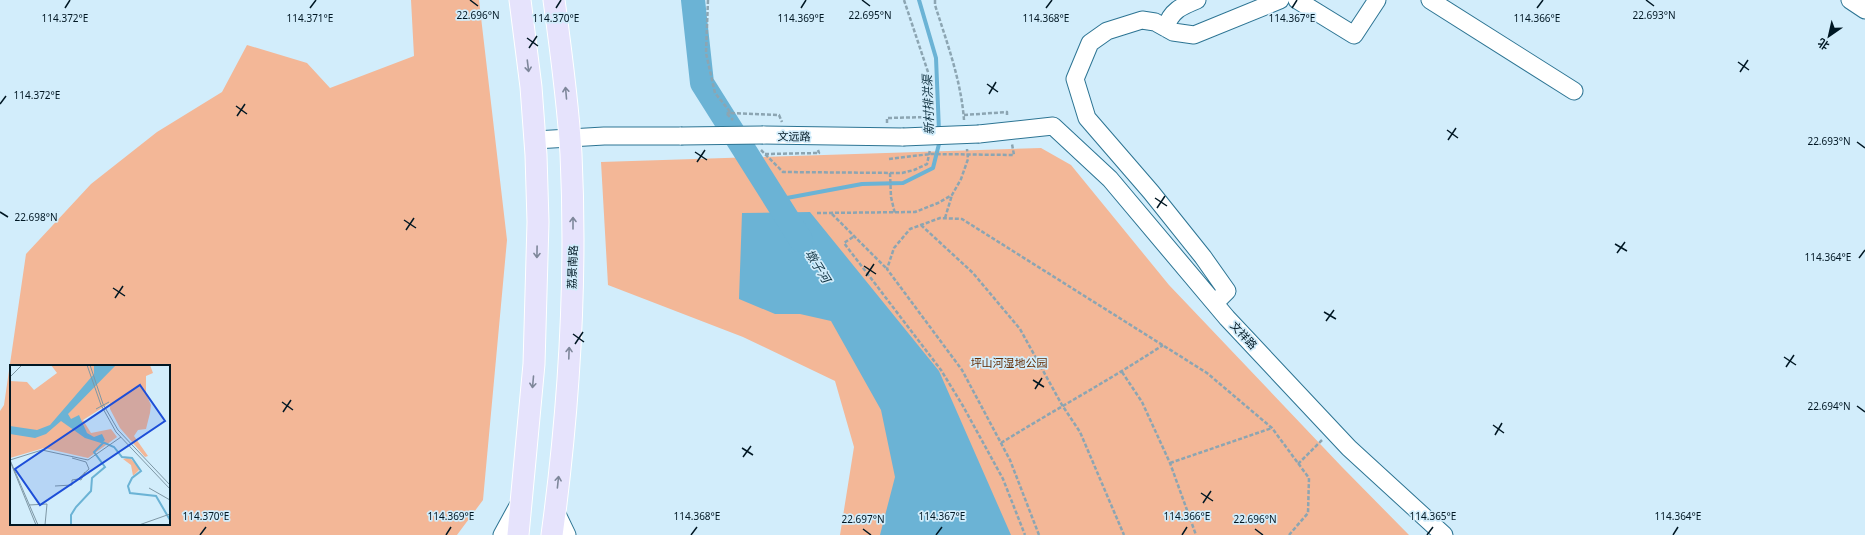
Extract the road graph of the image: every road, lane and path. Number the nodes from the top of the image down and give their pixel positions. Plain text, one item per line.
1 (520, 0) edge
2 (554, 0) edge
3 (904, 0) edge
4 (1197, 0) edge
5 (1280, 0) edge
6 (1297, 0) edge
7 (1377, 0) edge
8 (1430, 0) edge
9 (1850, 0) edge
10 (1865, 10) edge
11 (1166, 28) junction
12 (1574, 91) dead end
13 (731, 112) dead end
14 (964, 115) dead end
15 (932, 117) junction
16 (1008, 117) dead end
17 (887, 123) dead end
18 (782, 124) dead end
19 (931, 124) dead end
20 (1053, 126) joint
21 (569, 137) junction
22 (535, 140) junction
23 (1012, 143) dead end
24 (930, 147) dead end
25 (817, 148) dead end
26 (765, 154) dead end
27 (930, 154) junction
28 (889, 159) dead end
29 (890, 173) dead end
30 (952, 195) dead end
31 (832, 213) dead end
32 (895, 214) dead end
33 (945, 218) junction
34 (921, 225) junction
35 (853, 237) junction
36 (886, 269) junction
37 (1215, 303) junction
38 (1163, 345) junction
39 (1122, 372) junction
40 (1062, 405) junction
41 (1272, 428) junction
42 (1332, 430) junction
43 (1001, 443) junction
44 (1170, 463) junction
45 (1298, 464) junction
46 (522, 497) junction
47 (555, 510) junction
48 (502, 535) edge
49 (518, 535) edge
50 (552, 535) edge
51 (567, 535) edge
52 (1025, 535) edge
53 (1039, 535) edge
54 (1124, 535) edge
55 (1196, 535) edge
56 (1289, 535) edge
57 (1444, 535) edge

1 -> 22 main road
21 -> 2 main road, 荔景南路
3 - 15 path
4 - 11 street
5 - 11 street
6 - 7 street
8 - 12 street
9 - 10 street
11 - 37 street
13 - 18 path
14 - 16 path
15 - 17 path
15 - 19 path
20 - 21 street, 文远路, bridge
20 - 37 street, 文祥路
21 - 22 street, 文远路
47 -> 21 main road, 荔景南路
22 -> 46 main road
23 - 27 path
24 - 27 path
25 - 26 path
27 - 28 path
29 - 32 path
30 - 33 path
31 - 35 path
33 - 34 path
33 - 38 path
34 - 36 path
34 - 40 path
35 - 36 path
35 - 52 path
36 - 43 path
37 - 42 street, 文祥路
38 - 39 path
38 - 41 path
39 - 40 path
39 - 44 path
40 - 43 path
40 - 54 path
41 - 44 path
41 - 45 path
42 - 45 path
42 - 57 street, 文祥路
43 - 53 path
44 - 55 path
45 - 56 path
46 - 48 street
46 - 49 main road
47 - 50 main road, 荔景南路
47 - 51 street

